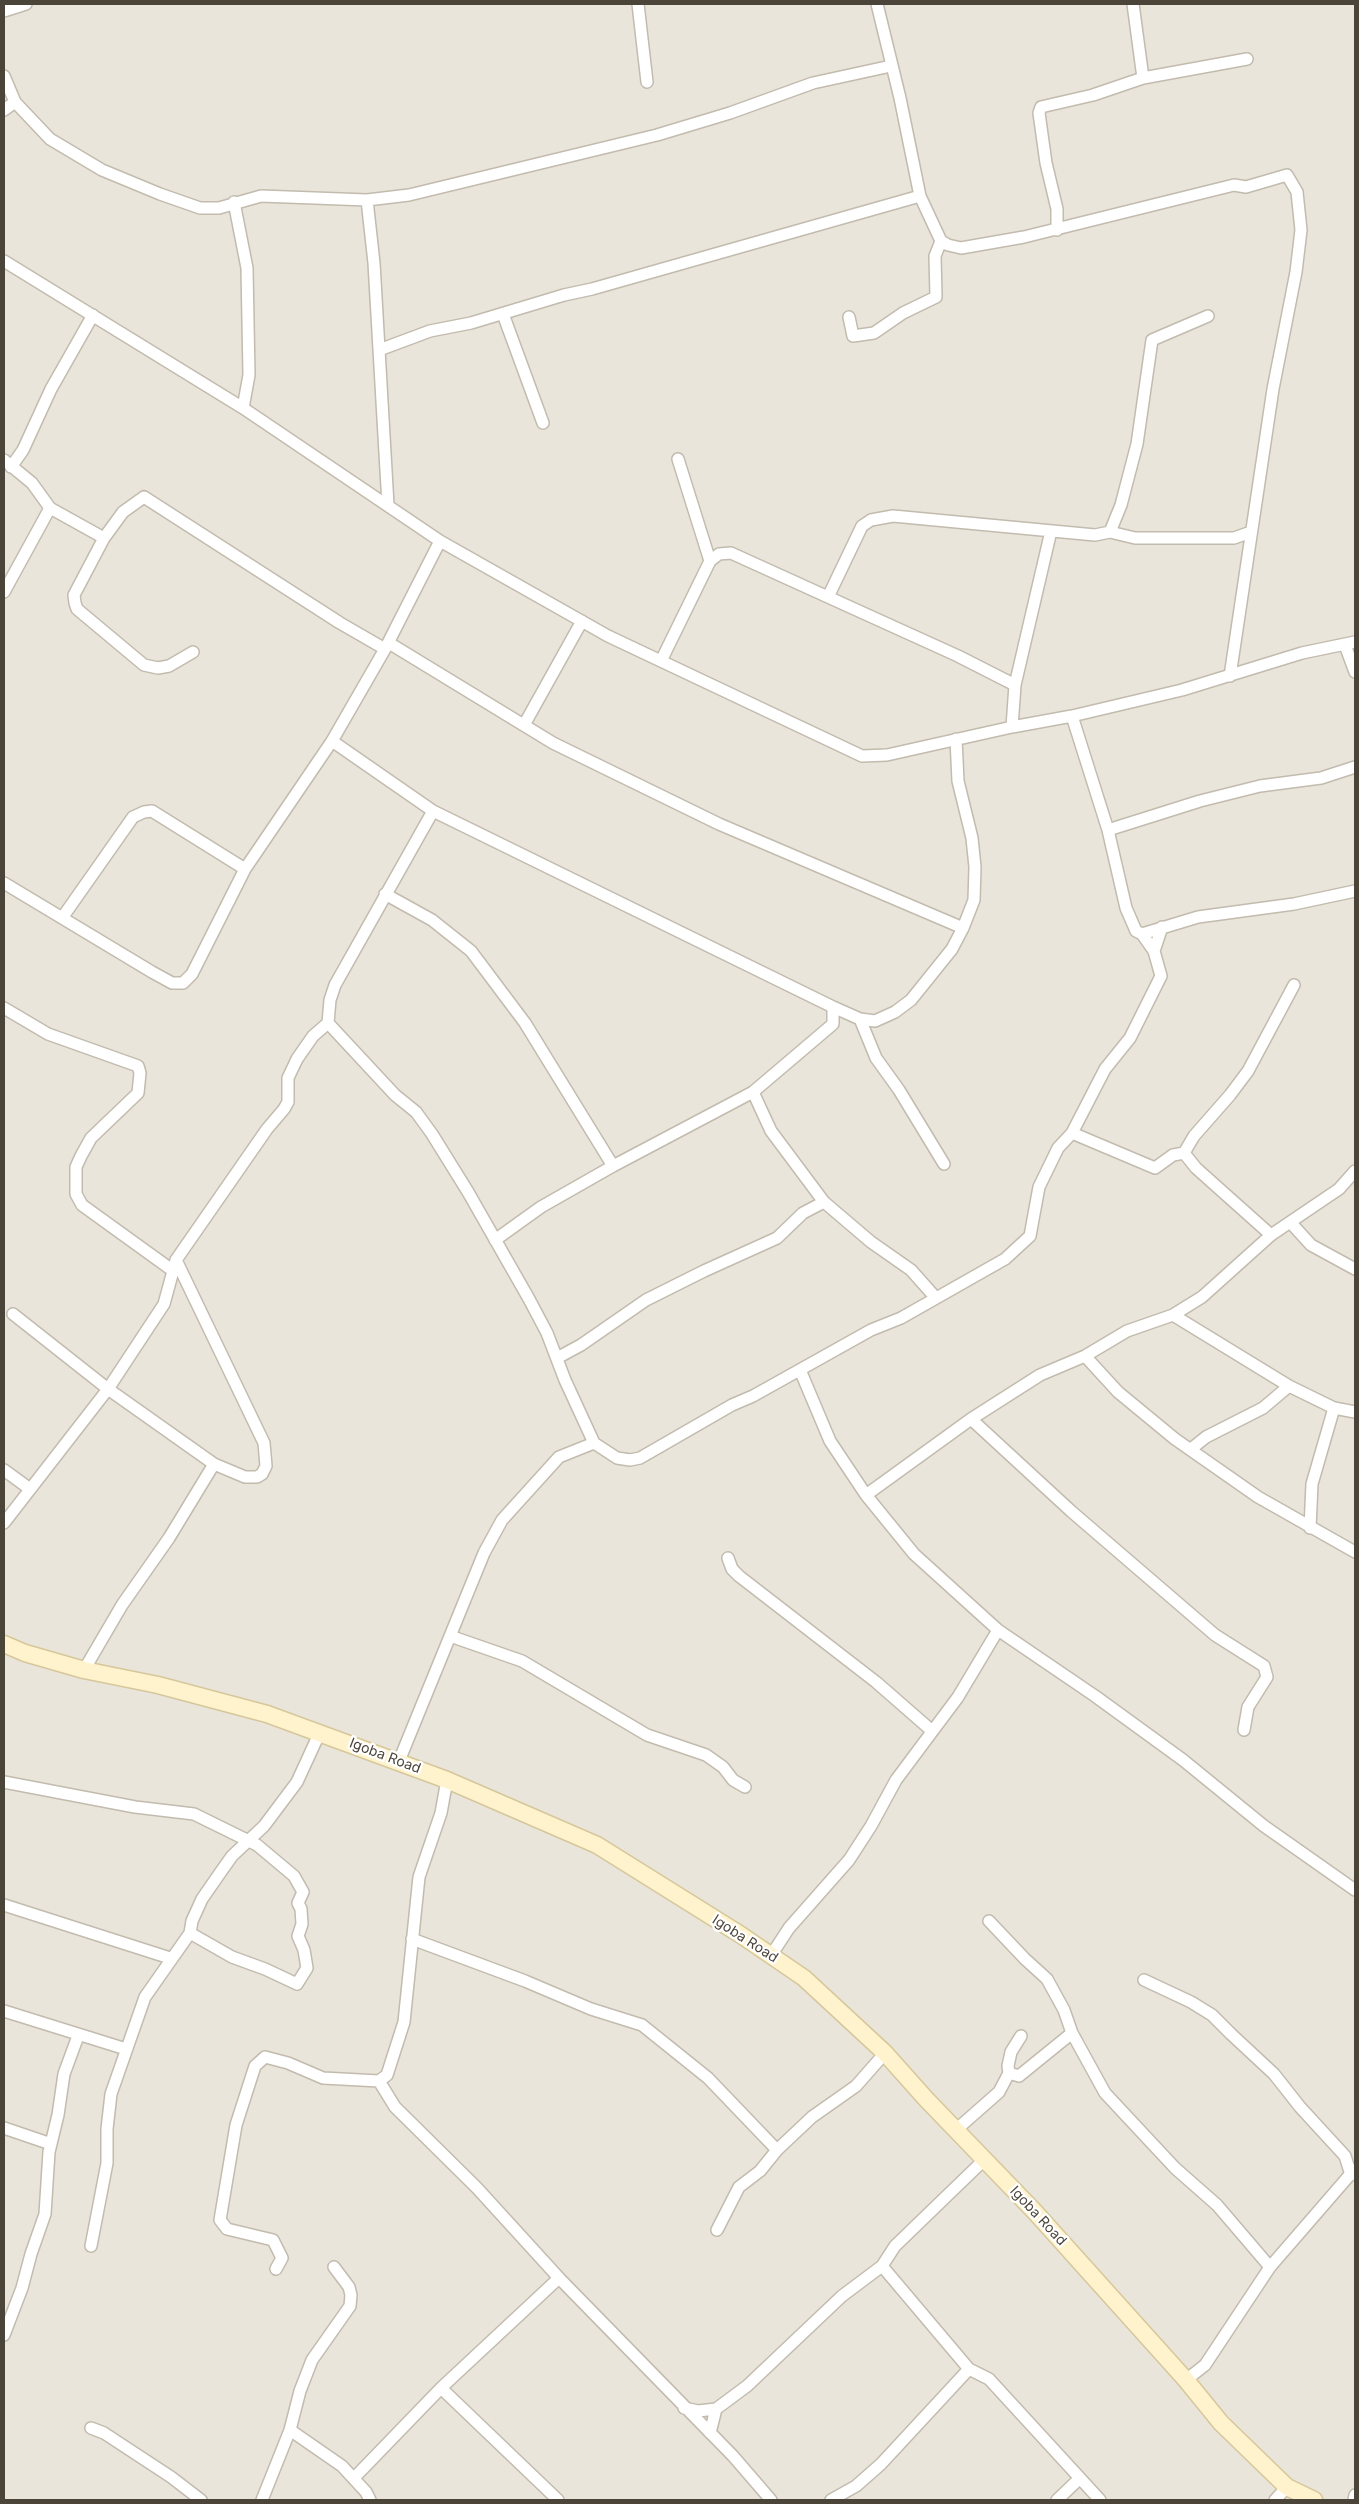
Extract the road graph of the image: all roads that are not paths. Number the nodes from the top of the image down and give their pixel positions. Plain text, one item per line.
1 (26, 4) edge
2 (638, 4) edge
3 (877, 4) edge
4 (1133, 4) edge
5 (4, 11) edge
6 (1247, 59) dead end
7 (891, 66) junction
8 (4, 76) edge
9 (1143, 78) junction
10 (647, 82) dead end
11 (15, 102) junction
12 (4, 110) edge
13 (920, 196) junction
14 (368, 200) junction
15 (234, 202) junction
16 (1057, 230) junction
17 (941, 241) junction
18 (4, 261) edge
19 (93, 314) junction
20 (502, 314) junction
21 (849, 316) dead end
22 (1208, 316) dead end
23 (379, 350) junction
24 (243, 408) junction
25 (543, 423) dead end
26 (678, 459) dead end
27 (8, 464) edge
28 (388, 505) junction
29 (50, 508) junction
30 (1051, 531) junction
31 (1110, 532) junction
32 (1250, 532) junction
33 (104, 538) junction
34 (440, 541) junction
35 (710, 561) junction
36 (4, 592) edge
37 (828, 597) junction
38 (582, 622) junction
39 (1350, 643) edge
40 (387, 646) junction
41 (193, 652) dead end
42 (661, 661) junction
43 (1355, 672) edge
44 (1230, 676) junction
45 (1015, 685) junction
46 (1072, 716) junction
47 (524, 725) junction
48 (1012, 727) junction
49 (956, 739) junction
50 (332, 741) junction
51 (1355, 767) edge
52 (433, 812) junction
53 (1108, 830) junction
54 (245, 869) junction
55 (4, 883) edge
56 (1355, 891) edge
57 (385, 894) junction
58 (62, 918) junction
59 (1162, 927) junction
60 (963, 928) junction
61 (1142, 934) junction
62 (1154, 951) junction
63 (1294, 986) dead end
64 (833, 1007) junction
65 (4, 1008) edge
66 (860, 1019) junction
67 (328, 1023) junction
68 (753, 1092) junction
69 (1072, 1133) junction
70 (1184, 1153) junction
71 (944, 1164) dead end
72 (613, 1166) junction
73 (1355, 1171) edge
74 (824, 1202) junction
75 (1290, 1224) junction
76 (1271, 1235) junction
77 (495, 1240) junction
78 (174, 1265) junction
79 (1355, 1269) edge
80 (935, 1297) junction
81 (13, 1314) dead end
82 (1173, 1315) junction
83 (1085, 1356) junction
84 (557, 1358) junction
85 (800, 1370) junction
86 (1289, 1386) junction
87 (108, 1389) junction
88 (1334, 1408) junction
89 (1355, 1412) edge
90 (971, 1419) junction
91 (594, 1443) junction
92 (1191, 1448) junction
93 (214, 1464) junction
94 (4, 1470) edge
95 (30, 1489) junction
96 (866, 1495) junction
97 (4, 1523) edge
98 (1310, 1528) junction
99 (1355, 1552) edge
100 (728, 1558) dead end
101 (998, 1630) junction
102 (450, 1636) junction
103 (4, 1644) edge
104 (84, 1670) junction
105 (931, 1730) junction
106 (1244, 1730) dead end
107 (320, 1732) junction
108 (399, 1761) junction
109 (447, 1780) junction
110 (4, 1782) edge
111 (745, 1787) dead end
112 (249, 1841) junction
113 (1355, 1890) edge
114 (4, 1905) edge
115 (989, 1921) dead end
116 (190, 1933) junction
117 (412, 1939) junction
118 (770, 1957) junction
119 (170, 1958) junction
120 (1144, 1980) dead end
121 (4, 2011) edge
122 (1072, 2033) junction
123 (78, 2036) junction
124 (1020, 2036) dead end
125 (126, 2049) junction
126 (885, 2053) junction
127 (1009, 2073) junction
128 (378, 2080) junction
129 (4, 2128) edge
130 (957, 2129) junction
131 (51, 2144) junction
132 (777, 2150) junction
133 (985, 2159) junction
134 (1353, 2172) edge
135 (717, 2230) dead end
136 (91, 2246) dead end
137 (882, 2266) junction
138 (334, 2267) dead end
139 (1270, 2267) junction
140 (276, 2269) dead end
141 (559, 2278) junction
142 (4, 2336) edge
143 (969, 2369) junction
144 (1186, 2380) junction
145 (441, 2388) junction
146 (684, 2408) junction
147 (716, 2409) junction
148 (92, 2428) dead end
149 (290, 2430) junction
150 (710, 2433) junction
151 (354, 2478) junction
152 (1080, 2479) junction
153 (1287, 2487) junction
154 (1355, 2495) edge
155 (201, 2500) edge
156 (262, 2500) edge
157 (370, 2500) edge
158 (558, 2500) edge
159 (771, 2500) edge
160 (831, 2500) edge
161 (1057, 2500) edge
162 (1100, 2500) edge
163 (1275, 2500) edge
164 (1314, 2500) edge
165 (1354, 2500) edge

1 - 5 street
2 - 10 street
3 - 7 street
4 - 9 street
6 - 9 street
7 - 13 street
7 - 14 street
8 - 11 street
9 - 16 street
11 - 12 street
11 - 15 street
13 - 17 street
13 - 20 street
14 - 15 street
14 - 23 street
15 - 24 street
16 - 17 street
16 - 32 street
17 - 21 street
18 - 19 street
19 - 24 street
19 - 27 street
20 - 23 street
20 - 25 street
22 - 31 street
23 - 28 street
24 - 28 street
26 - 35 street
27 - 29 street
28 - 34 street
29 - 33 street
29 - 36 street
30 - 31 street
30 - 37 street
30 - 45 street
31 - 32 street
32 - 44 street
33 - 40 street
33 - 41 street
34 - 38 street
34 - 40 street
35 - 37 street
35 - 42 street
37 - 45 street
38 - 42 street
38 - 47 street
39 - 43 street
39 - 44 street
40 - 47 street
40 - 50 street
42 - 49 street
44 - 46 street
45 - 48 street
46 - 48 street
46 - 53 street
47 - 60 street
48 - 49 street
49 - 60 street
50 - 52 street
50 - 54 street
51 - 53 street
52 - 57 street
52 - 64 street
53 - 61 street
54 - 58 street
54 - 58 street
55 - 58 street
56 - 59 street
57 - 67 street
57 - 72 street
59 - 61 street
59 - 62 street
60 - 66 street
61 - 62 street
62 - 69 street
63 - 70 street
64 - 66 street
64 - 68 street
65 - 78 street
66 - 71 street
67 - 77 street
67 - 78 street
68 - 72 street
68 - 74 street
69 - 70 street
69 - 80 street
70 - 76 street
72 - 77 street
73 - 75 street
74 - 80 street
74 - 84 street
75 - 76 street
75 - 79 street
76 - 82 street
77 - 84 street
78 - 87 street
78 - 93 street
80 - 85 street
81 - 87 street
82 - 83 street
82 - 86 street
83 - 90 street
83 - 92 street
84 - 91 street
85 - 91 street
85 - 96 street
86 - 88 street
86 - 92 street
87 - 93 street
87 - 95 street
88 - 89 street
88 - 98 street
90 - 96 street
90 - 106 street
91 - 102 street
92 - 98 street
93 - 104 street
94 - 95 street
95 - 97 street
96 - 101 street
98 - 99 street
100 - 105 street
101 - 105 street
101 - 113 street
102 - 108 street
102 - 111 street
103 - 104 street, Igoba Road
104 - 107 street, Igoba Road
105 - 118 street
107 - 108 street, Igoba Road
107 - 112 street
108 - 109 street, Igoba Road
109 - 117 street
109 - 118 street, Igoba Road
110 - 112 street
112 - 116 street
112 - 116 street
114 - 119 street
115 - 122 street
116 - 119 street
117 - 128 street
117 - 132 street
118 - 126 street, Igoba Road
119 - 125 street
120 - 134 street
121 - 123 street
122 - 127 street
122 - 139 street
123 - 125 street
123 - 131 street
124 - 127 street
125 - 136 street
126 - 130 street, Igoba Road
126 - 132 street
127 - 130 street
128 - 140 street
128 - 141 street
129 - 131 street
130 - 133 street, Igoba Road
131 - 142 street
132 - 135 street
133 - 137 street
133 - 144 street, Igoba Road
134 - 139 street
137 - 143 street
137 - 147 street
138 - 149 street
139 - 144 street
141 - 145 street
141 - 146 street
143 - 152 street
143 - 160 street
144 - 153 street, Igoba Road
145 - 151 street
145 - 158 street
146 - 147 street
146 - 150 street
147 - 150 street
148 - 155 street
149 - 151 street
149 - 156 street
150 - 159 street
151 - 157 street
152 - 161 street
152 - 162 street
153 - 163 street
153 - 164 street, Igoba Road
154 - 165 street

